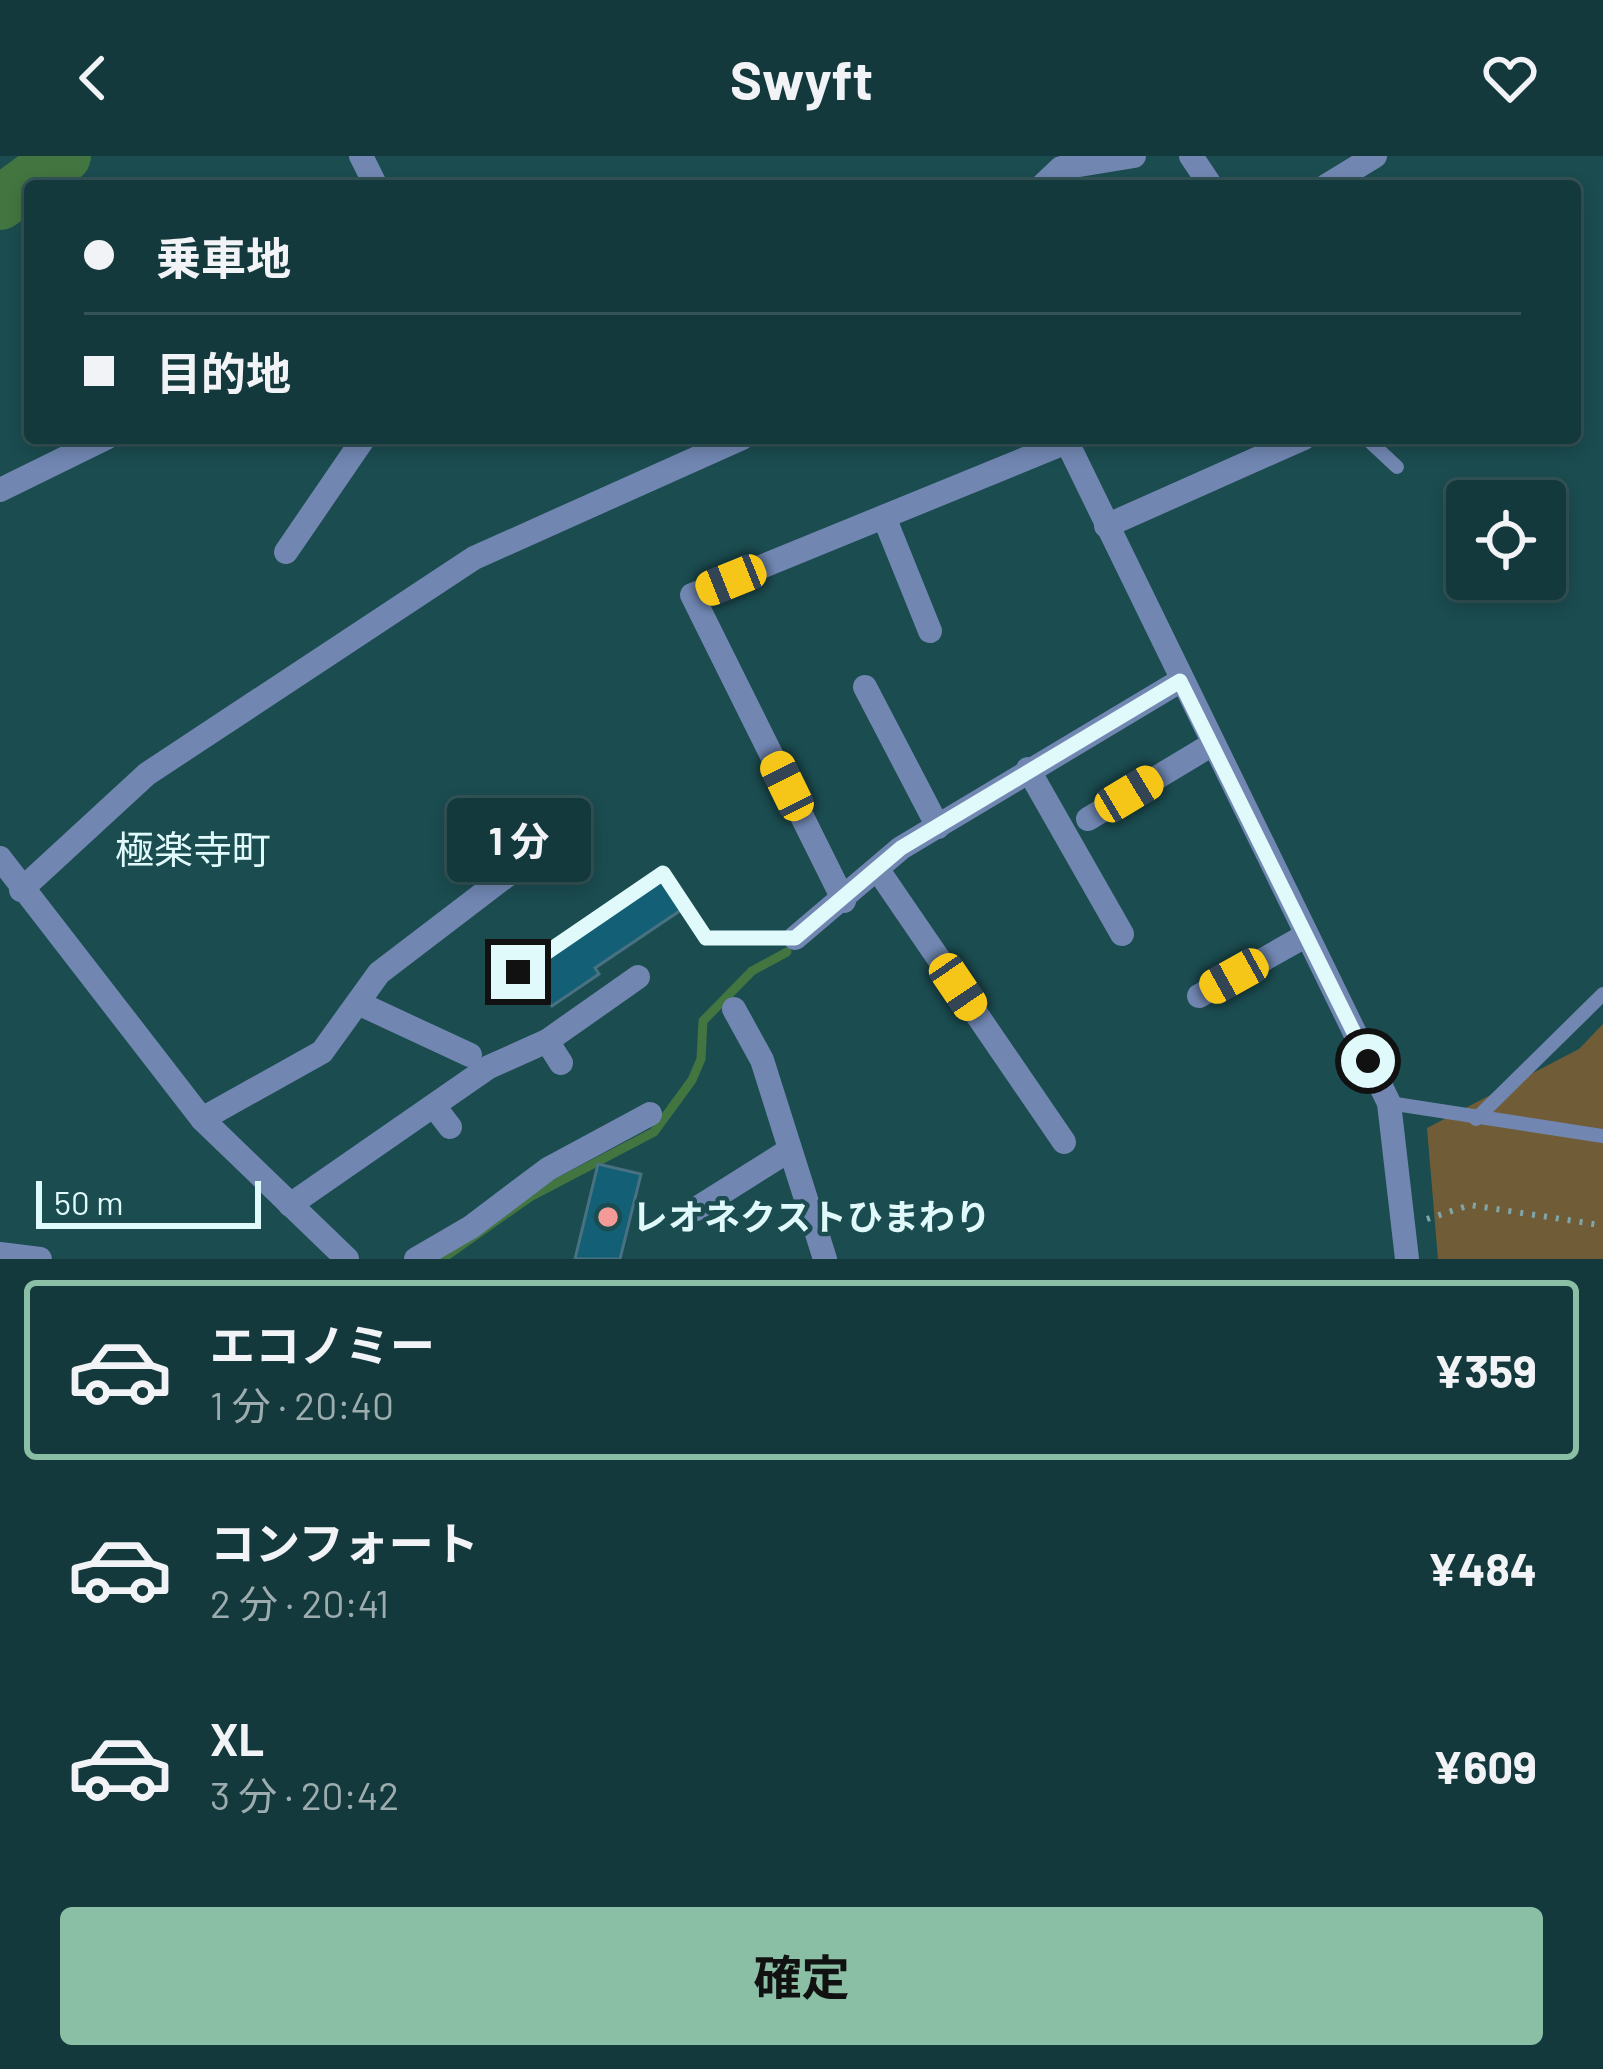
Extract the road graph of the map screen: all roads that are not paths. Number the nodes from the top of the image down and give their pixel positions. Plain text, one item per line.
1 (1133, 156) edge
2 (1375, 156) edge
3 (1053, 170) edge
4 (1336, 180) edge
5 (94, 444) edge
6 (360, 444) edge
7 (729, 444) edge
8 (1057, 444) edge
9 (1068, 444) edge
10 (1290, 444) edge
11 (1372, 444) edge
12 (1397, 467) dead end
13 (0, 490) edge
14 (884, 518) junction
15 (1106, 526) junction
16 (286, 552) dead end
17 (930, 632) dead end
18 (1180, 681) junction
19 (866, 688) dead end
20 (1210, 745) junction
21 (1028, 769) junction
22 (1088, 819) dead end
23 (938, 827) junction
24 (569, 828) dead end
25 (0, 858) edge
26 (878, 870) junction
27 (10, 891) edge
28 (844, 901) junction
29 (1122, 934) dead end
30 (1305, 936) junction
31 (795, 938) joint
32 (518, 972) dead end
33 (638, 976) dead end
34 (1603, 994) edge
35 (1198, 996) dead end
36 (358, 1003) junction
37 (734, 1009) dead end
38 (470, 1055) dead end
39 (762, 1060) junction
40 (740, 1074) dead end
41 (1389, 1103) junction
42 (650, 1114) dead end
43 (202, 1119) junction
44 (1476, 1119) junction
45 (1603, 1136) edge
46 (1064, 1142) dead end
47 (788, 1150) junction
48 (290, 1205) junction
49 (696, 1209) dead end
50 (0, 1254) edge
51 (40, 1259) edge
52 (347, 1259) edge
53 (416, 1259) edge
54 (825, 1259) edge
55 (1407, 1259) edge

1 - 3 street
2 - 4 street
5 - 13 street
6 - 16 street
7 - 27 street
8 - 14 street
9 - 15 street
10 - 15 street
11 - 12 lane
14 - 17 street
14 - 28 street
15 - 18 street
18 - 20 street
18 - 21 street
19 - 23 street
20 - 22 street
20 - 30 street
21 - 23 street
21 - 29 street
23 - 26 street
24 - 36 street
25 - 27 street
26 - 28 street
26 - 46 street
27 - 43 street
28 - 31 street
30 - 35 street
30 - 41 street
31 - 32 lane
33 - 48 street
34 - 44 lane
36 - 38 street
36 - 43 street
37 - 39 street
39 - 40 street
39 - 47 street
41 - 44 lane
41 - 55 street
42 - 53 street
43 - 48 street
44 - 45 lane
47 - 49 street
47 - 54 street
48 - 52 street
50 - 51 street

